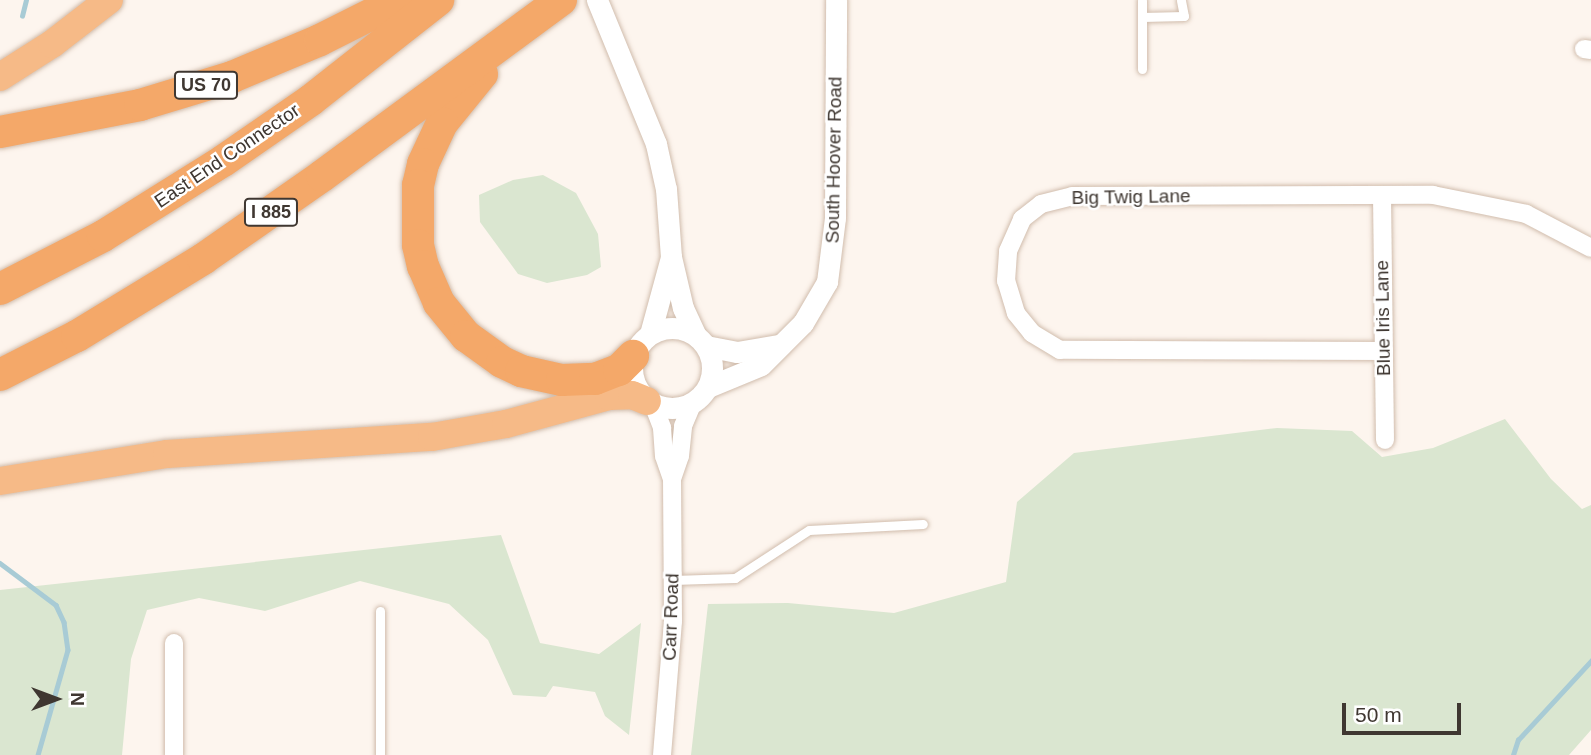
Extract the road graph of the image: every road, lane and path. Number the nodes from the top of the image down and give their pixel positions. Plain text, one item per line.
1 (109, 0) edge
2 (400, 0) edge
3 (438, 0) edge
4 (561, 0) edge
5 (597, 0) edge
6 (836, 0) edge
7 (1142, 0) edge
8 (1181, 0) edge
9 (1142, 16) junction
10 (527, 27) junction
11 (1142, 69) dead end
12 (0, 77) edge
13 (0, 132) edge
14 (1382, 195) junction
15 (1591, 248) edge
16 (671, 257) junction
17 (0, 289) edge
18 (701, 341) junction
19 (641, 345) junction
20 (779, 345) junction
21 (1384, 351) junction
22 (0, 375) edge
23 (700, 395) junction
24 (650, 402) junction
25 (1385, 440) dead end
26 (672, 479) junction
27 (0, 481) edge
28 (923, 524) dead end
29 (673, 580) junction
30 (380, 611) dead end
31 (174, 643) dead end
32 (174, 755) edge
33 (380, 755) edge
34 (662, 755) edge

1 - 12 highway
2 - 13 highway, US 70
3 - 17 highway, East End Connector
4 - 10 highway, I 885
5 - 16 street
6 - 20 street, South Hoover Road
7 - 9 lane
8 - 9 lane
9 - 11 lane
10 - 19 highway
10 - 22 highway, I 885
14 - 15 street, Big Twig Lane
14 - 21 street, Blue Iris Lane
14 - 21 street, Big Twig Lane
16 - 18 street
16 - 19 street
18 - 19 street
18 - 20 street
18 - 23 street
19 - 24 street
20 - 23 street, South Hoover Road
21 - 25 street, Blue Iris Lane
23 - 24 street
23 - 26 street, Carr Road
24 - 26 street, Carr Road
24 - 27 highway
26 - 29 street, Carr Road
28 - 29 lane
29 - 34 street, Carr Road
30 - 33 lane
31 - 32 street

